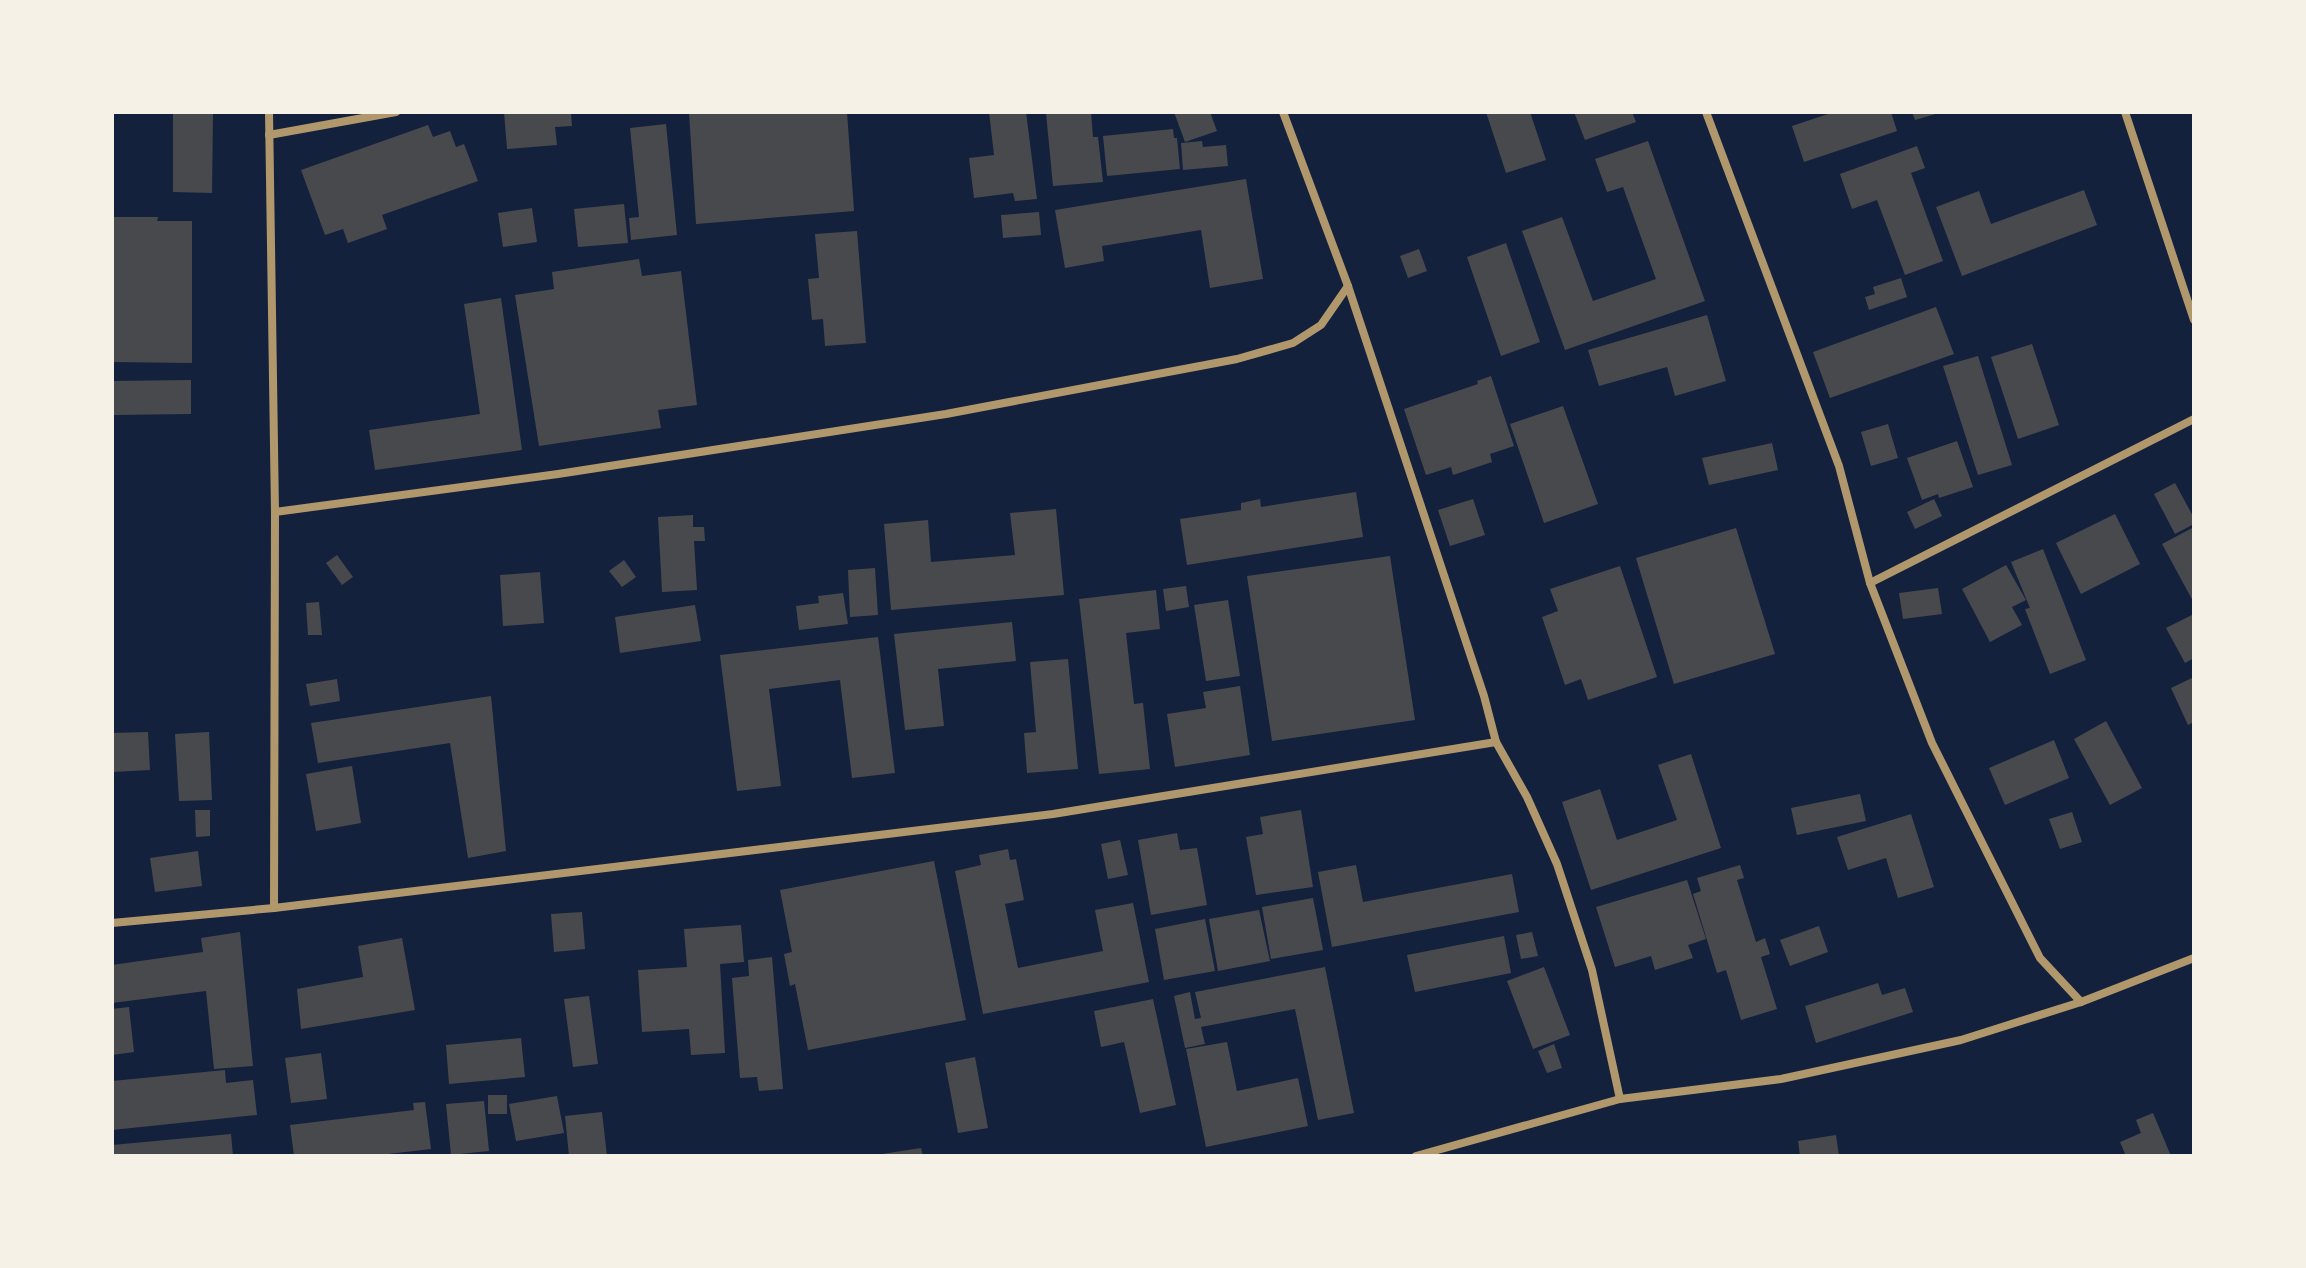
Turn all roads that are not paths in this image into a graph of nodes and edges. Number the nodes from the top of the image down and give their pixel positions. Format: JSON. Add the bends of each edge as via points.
{"nodes":[{"id":1,"x":269,"y":112,"type":"edge"},
{"id":2,"x":396,"y":112,"type":"edge"},
{"id":3,"x":1283,"y":112,"type":"edge"},
{"id":4,"x":1706,"y":112,"type":"edge"},
{"id":5,"x":2125,"y":112,"type":"edge"},
{"id":6,"x":269,"y":135,"type":"junction"},
{"id":7,"x":1348,"y":286,"type":"junction"},
{"id":8,"x":2194,"y":320,"type":"edge"},
{"id":9,"x":2194,"y":419,"type":"edge"},
{"id":10,"x":275,"y":512,"type":"junction"},
{"id":11,"x":1870,"y":583,"type":"junction"},
{"id":12,"x":1496,"y":742,"type":"junction"},
{"id":13,"x":274,"y":908,"type":"junction"},
{"id":14,"x":112,"y":923,"type":"edge"},
{"id":15,"x":2194,"y":958,"type":"edge"},
{"id":16,"x":2081,"y":1002,"type":"junction"},
{"id":17,"x":1620,"y":1099,"type":"junction"},
{"id":18,"x":1416,"y":1156,"type":"edge"}],
"edges":[{"from":1,"to":6,"type":"street"},
{"from":2,"to":6,"type":"street"},
{"from":3,"to":7,"type":"street"},
{"from":4,"to":11,"type":"street","via":[[1839,466]]},
{"from":5,"to":8,"type":"street"},
{"from":6,"to":10,"type":"street"},
{"from":7,"to":10,"type":"street","via":[[1321,325],[1293,343],[1237,359],[946,414]]},
{"from":7,"to":12,"type":"street"},
{"from":9,"to":11,"type":"street"},
{"from":10,"to":13,"type":"street"},
{"from":11,"to":16,"type":"street","via":[[1932,743],[1975,831],[2040,958]]},
{"from":12,"to":13,"type":"street","via":[[1053,814]]},
{"from":12,"to":17,"type":"street","via":[[1557,864],[1592,970]]},
{"from":13,"to":14,"type":"street"},
{"from":15,"to":16,"type":"street"},
{"from":16,"to":17,"type":"street","via":[[1961,1040],[1781,1079]]},
{"from":17,"to":18,"type":"street"}]}
